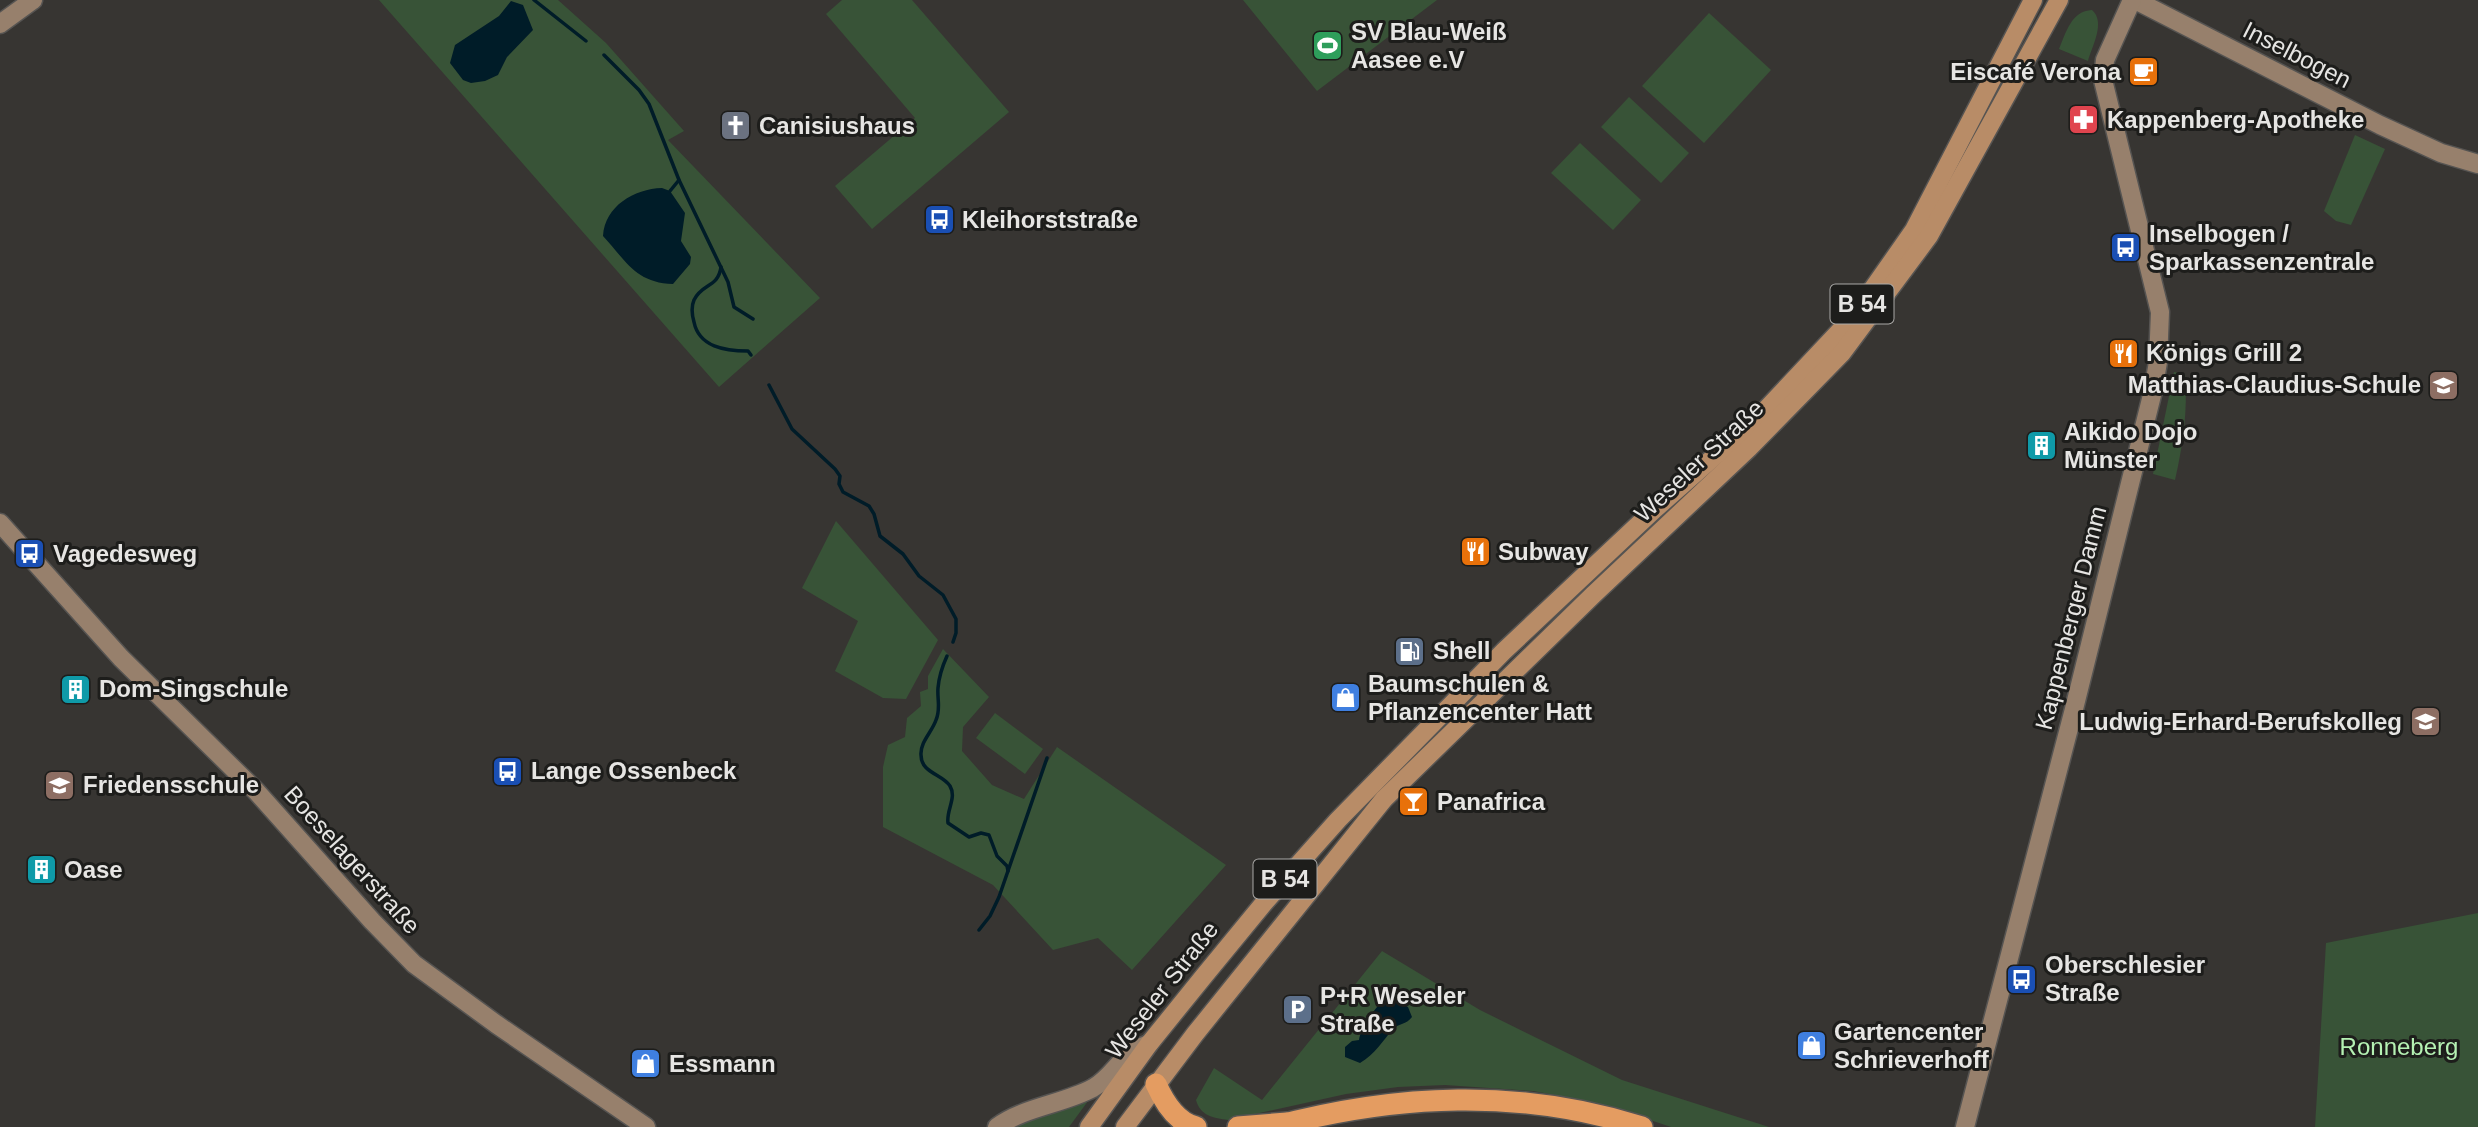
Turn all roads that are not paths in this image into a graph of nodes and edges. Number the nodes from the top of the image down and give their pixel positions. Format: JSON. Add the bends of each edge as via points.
{"nodes":[{"id":1,"x":33,"y":0,"type":"edge"},
{"id":2,"x":2033,"y":0,"type":"edge"},
{"id":3,"x":2059,"y":0,"type":"edge"},
{"id":4,"x":2134,"y":0,"type":"edge"},
{"id":5,"x":0,"y":24,"type":"edge"},
{"id":6,"x":2478,"y":164,"type":"edge"},
{"id":7,"x":0,"y":523,"type":"edge"},
{"id":8,"x":1278,"y":886,"type":"junction"},
{"id":9,"x":1301,"y":902,"type":"junction"},
{"id":10,"x":1149,"y":1044,"type":"junction"},
{"id":11,"x":1156,"y":1084,"type":"junction"},
{"id":12,"x":1281,"y":1125,"type":"edge"},
{"id":13,"x":646,"y":1127,"type":"edge"},
{"id":14,"x":997,"y":1127,"type":"edge"},
{"id":15,"x":1089,"y":1127,"type":"edge"},
{"id":16,"x":1125,"y":1127,"type":"edge"},
{"id":17,"x":1196,"y":1127,"type":"edge"},
{"id":18,"x":1238,"y":1127,"type":"edge"},
{"id":19,"x":1642,"y":1127,"type":"edge"},
{"id":20,"x":1965,"y":1127,"type":"edge"}],
"edges":[{"from":1,"to":5,"type":"main road"},
{"from":2,"to":8,"type":"main road","name":"Weseler Straße","number":"B 54","via":[[1914,230],[1853,317],[1758,418],[1504,651]]},
{"from":3,"to":9,"type":"main road","name":"Weseler Straße","number":"B 54","via":[[1929,236],[1842,354],[1384,799]]},
{"from":4,"to":6,"type":"main road","name":"Inselbogen","via":[[2400,134]]},
{"from":4,"to":20,"type":"main road","name":"Kappenberger Damm","via":[[2105,60],[2103,80],[2160,312],[2158,362]]},
{"from":7,"to":13,"type":"main road","name":"Boeselagerstraße","via":[[121,658],[256,790],[415,964]]},
{"from":8,"to":9,"type":"main road","number":"B 54"},
{"from":8,"to":10,"type":"main road","name":"Weseler Straße","number":"B 54"},
{"from":9,"to":11,"type":"main road","name":"Weseler Straße","number":"B 54"},
{"from":10,"to":14,"type":"main road","via":[[1130,1052],[1096,1086]]},
{"from":10,"to":15,"type":"main road","name":"Weseler Straße","number":"B 54"},
{"from":11,"to":16,"type":"main road","name":"Weseler Straße","number":"B 54"},
{"from":11,"to":17,"type":"highway","via":[[1175,1115]]},
{"from":12,"to":18,"type":"highway"},
{"from":12,"to":19,"type":"highway","via":[[1360,1107],[1468,1100],[1546,1104]]}]}
